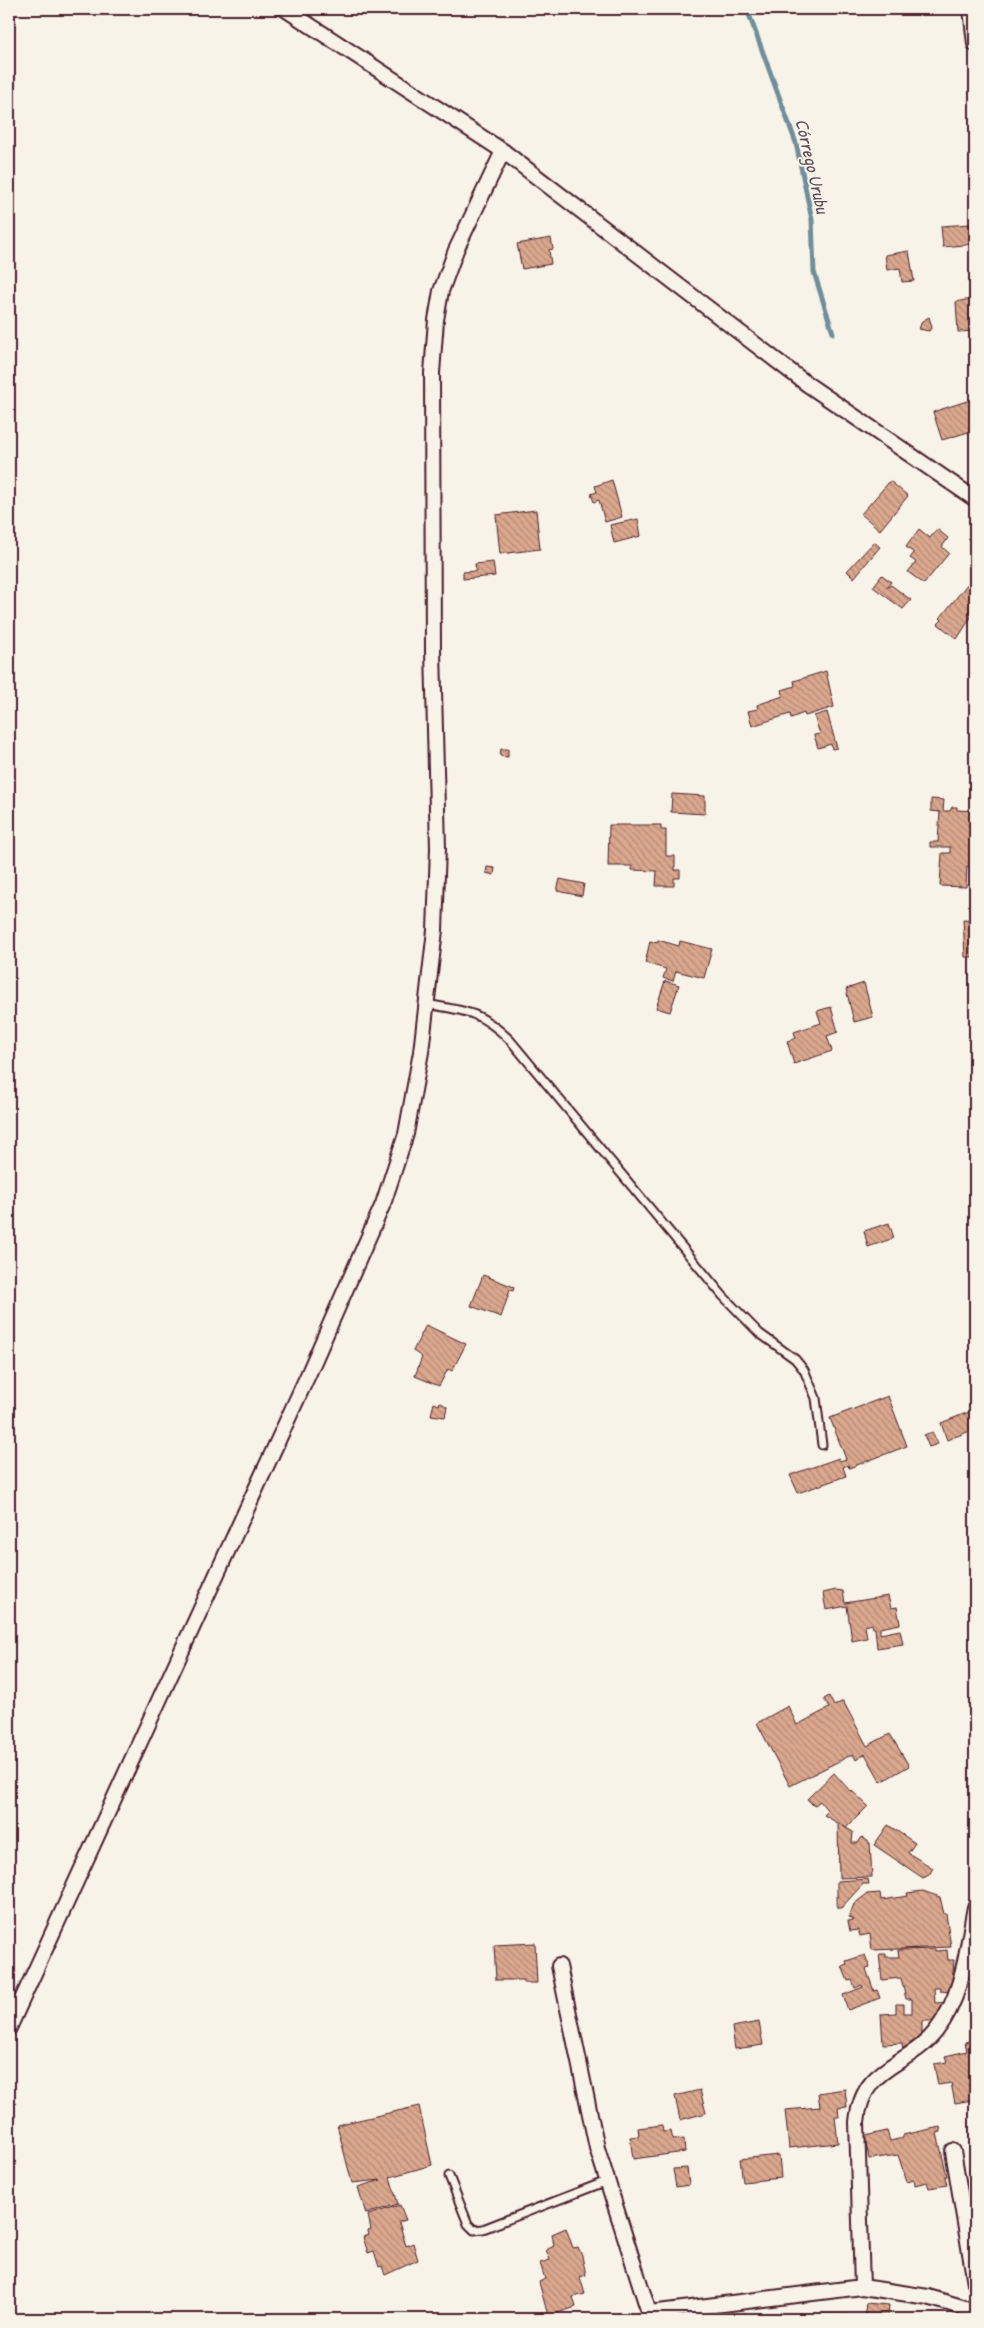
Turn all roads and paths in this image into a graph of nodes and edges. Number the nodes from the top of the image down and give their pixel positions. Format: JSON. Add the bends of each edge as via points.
{"nodes":[{"id":1,"x":285,"y":9,"type":"edge"},
{"id":2,"x":971,"y":9,"type":"edge"},
{"id":3,"x":975,"y":38,"type":"edge"},
{"id":4,"x":503,"y":151,"type":"junction"},
{"id":5,"x":975,"y":499,"type":"edge"},
{"id":6,"x":426,"y":1004,"type":"junction"},
{"id":7,"x":822,"y":1445,"type":"dead end"},
{"id":8,"x":975,"y":1907,"type":"edge"},
{"id":9,"x":559,"y":1966,"type":"dead end"},
{"id":10,"x":9,"y":2028,"type":"edge"},
{"id":11,"x":953,"y":2151,"type":"dead end"},
{"id":12,"x":449,"y":2176,"type":"dead end"},
{"id":13,"x":607,"y":2181,"type":"junction"},
{"id":14,"x":975,"y":2283,"type":"edge"},
{"id":15,"x":862,"y":2287,"type":"junction"},
{"id":16,"x":975,"y":2311,"type":"edge"},
{"id":17,"x":651,"y":2316,"type":"edge"}],
"edges":[{"from":1,"to":4,"type":"street"},
{"from":2,"to":3,"type":"street"},
{"from":4,"to":5,"type":"street","via":[[807,384]]},
{"from":4,"to":6,"type":"street","via":[[456,250],[441,291],[436,320],[432,373],[438,848],[436,930]]},
{"from":6,"to":7,"type":"lane","via":[[475,1013],[495,1025],[510,1040],[722,1296],[759,1333],[795,1358],[816,1398]]},
{"from":6,"to":10,"type":"street","via":[[406,1134],[383,1204]]},
{"from":8,"to":15,"type":"street","via":[[962,1974],[951,2005],[936,2030],[919,2047],[884,2071],[862,2093],[858,2104]]},
{"from":9,"to":13,"type":"street","via":[[585,2096]]},
{"from":11,"to":14,"type":"street"},
{"from":12,"to":13,"type":"lane","via":[[468,2224],[474,2230]]},
{"from":13,"to":17,"type":"street"},
{"from":15,"to":16,"type":"street","via":[[928,2297]]},
{"from":15,"to":17,"type":"street"}]}
